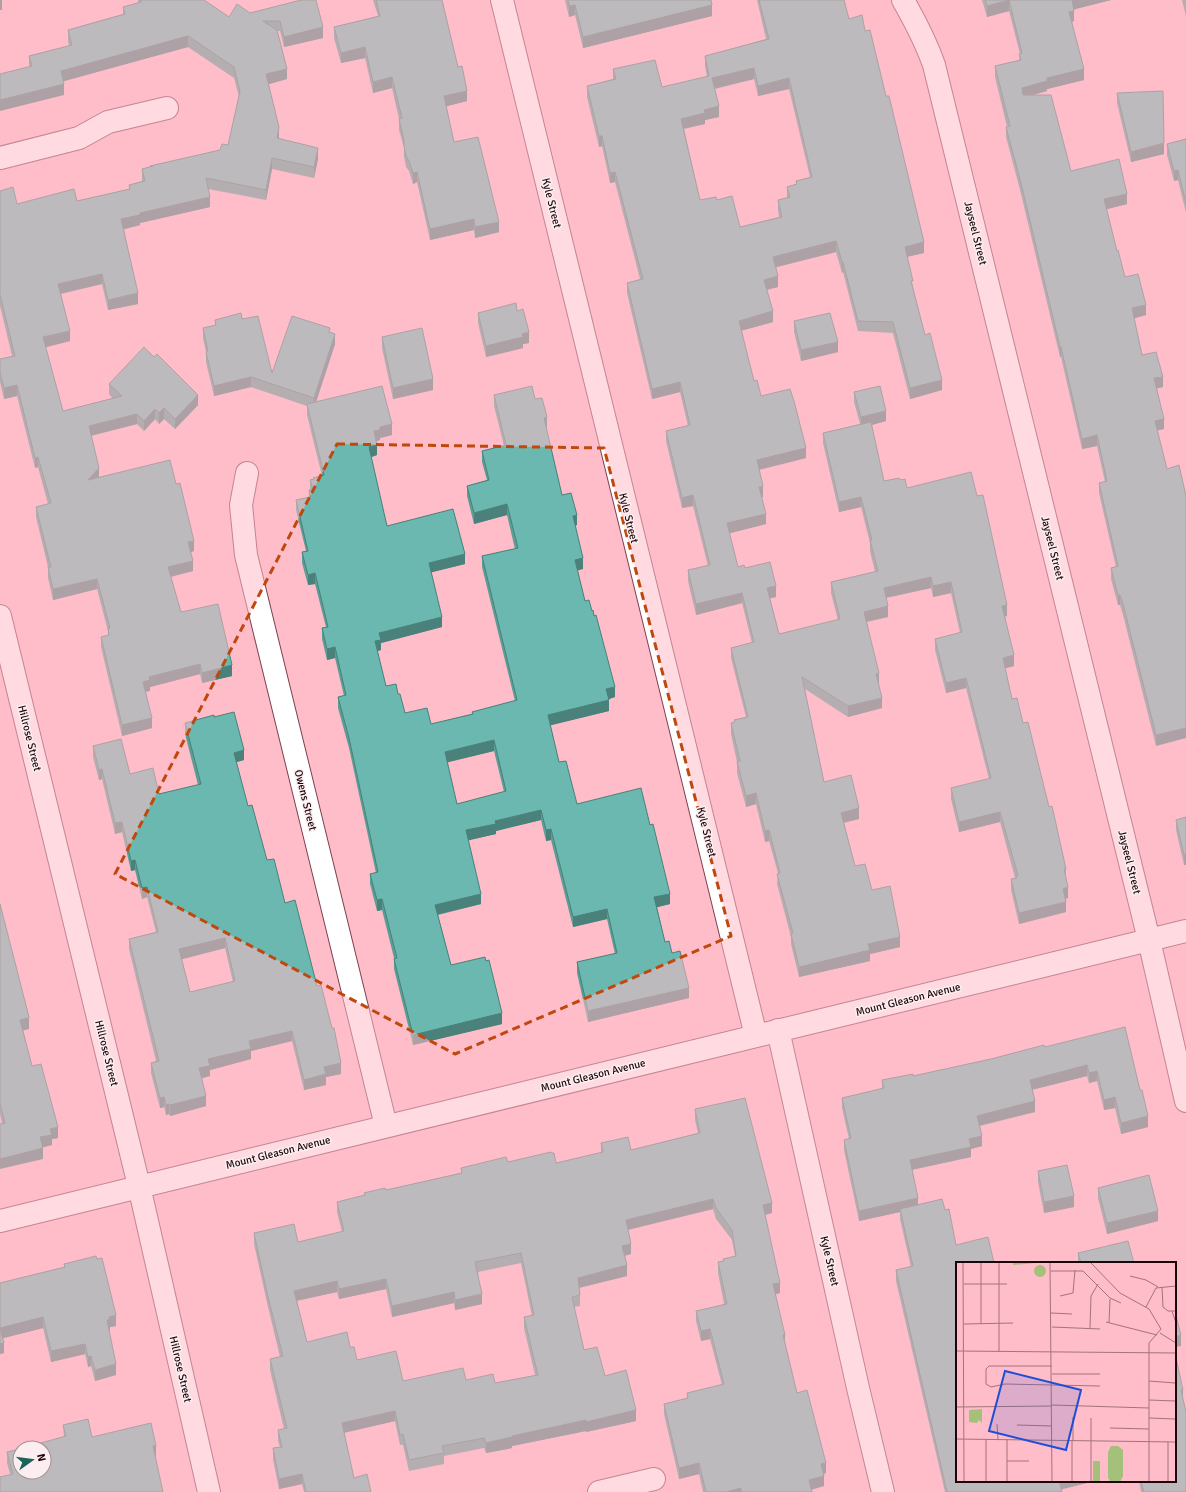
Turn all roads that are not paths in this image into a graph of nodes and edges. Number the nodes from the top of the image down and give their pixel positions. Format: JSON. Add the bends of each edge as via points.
{"nodes":[{"id":1,"x":502,"y":0,"type":"edge"},
{"id":2,"x":903,"y":0,"type":"edge"},
{"id":3,"x":167,"y":108,"type":"dead end"},
{"id":4,"x":0,"y":158,"type":"edge"},
{"id":5,"x":246,"y":473,"type":"dead end"},
{"id":6,"x":0,"y":616,"type":"edge"},
{"id":7,"x":1186,"y":931,"type":"edge"},
{"id":8,"x":1150,"y":940,"type":"junction"},
{"id":9,"x":778,"y":1030,"type":"junction"},
{"id":10,"x":756,"y":1036,"type":"junction"},
{"id":11,"x":1186,"y":1101,"type":"edge"},
{"id":12,"x":386,"y":1126,"type":"junction"},
{"id":13,"x":139,"y":1186,"type":"junction"},
{"id":14,"x":0,"y":1221,"type":"edge"},
{"id":15,"x":654,"y":1479,"type":"dead end"},
{"id":16,"x":209,"y":1492,"type":"edge"},
{"id":17,"x":599,"y":1492,"type":"edge"},
{"id":18,"x":883,"y":1492,"type":"edge"}],
"edges":[{"from":1,"to":10,"type":"street","name":"Kyle Street"},
{"from":2,"to":8,"type":"street","name":"Jayseel Street","via":[[920,30],[934,65]]},
{"from":3,"to":4,"type":"street","via":[[108,122],[79,138]]},
{"from":5,"to":12,"type":"street","name":"Owens Street","via":[[241,505],[246,554]]},
{"from":6,"to":13,"type":"street","name":"Hillrose Street"},
{"from":7,"to":8,"type":"street","name":"Mount Gleason Avenue"},
{"from":8,"to":9,"type":"street","name":"Mount Gleason Avenue"},
{"from":8,"to":11,"type":"street","name":"Jayseel Street"},
{"from":9,"to":10,"type":"street","name":"Mount Gleason Avenue"},
{"from":9,"to":18,"type":"street","name":"Kyle Street"},
{"from":10,"to":12,"type":"street","name":"Mount Gleason Avenue"},
{"from":12,"to":13,"type":"street","name":"Mount Gleason Avenue"},
{"from":13,"to":14,"type":"street","name":"Mount Gleason Avenue"},
{"from":13,"to":16,"type":"street","name":"Hillrose Street"},
{"from":15,"to":17,"type":"street"}]}
